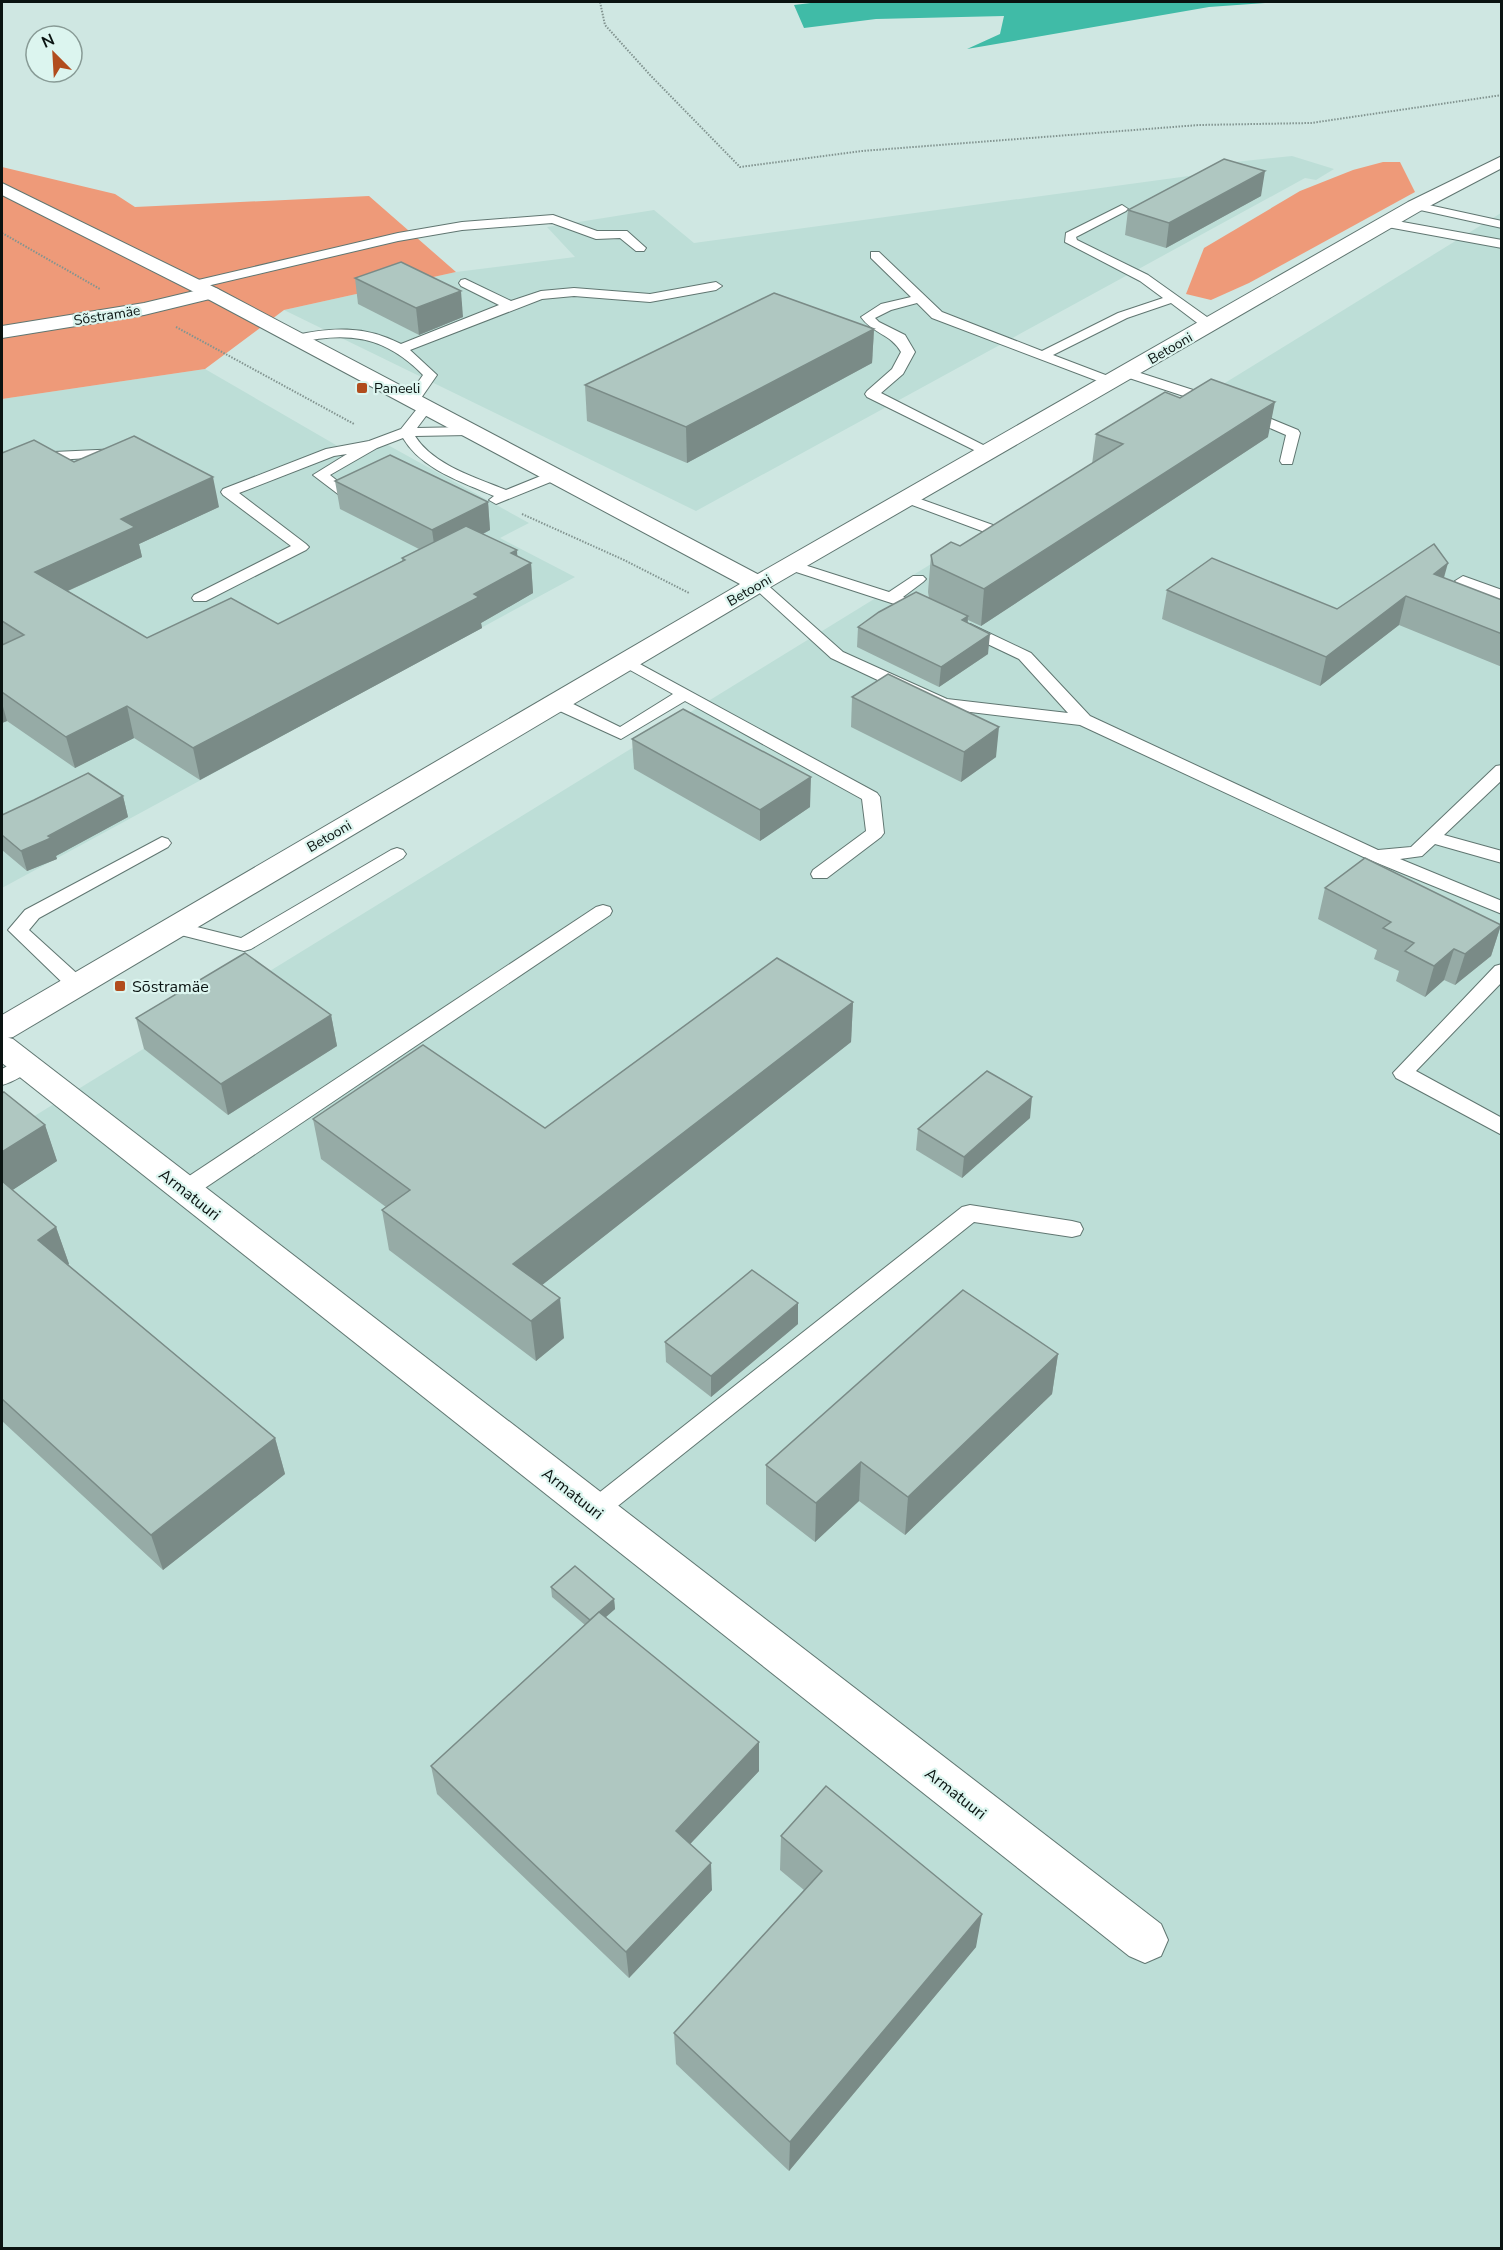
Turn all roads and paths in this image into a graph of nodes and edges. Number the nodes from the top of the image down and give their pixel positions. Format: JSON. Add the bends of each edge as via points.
{"nodes":[{"id":1,"x":600,"y":2,"type":"edge"},
{"id":2,"x":1502,"y":95,"type":"edge"},
{"id":3,"x":1502,"y":161,"type":"edge"},
{"id":4,"x":2,"y":188,"type":"edge"},
{"id":5,"x":1415,"y":206,"type":"junction"},
{"id":6,"x":1122,"y":209,"type":"dead end"},
{"id":7,"x":1386,"y":223,"type":"junction"},
{"id":8,"x":1502,"y":225,"type":"edge"},
{"id":9,"x":1502,"y":244,"type":"edge"},
{"id":10,"x":640,"y":248,"type":"dead end"},
{"id":11,"x":875,"y":255,"type":"dead end"},
{"id":12,"x":465,"y":283,"type":"dead end"},
{"id":13,"x":716,"y":286,"type":"dead end"},
{"id":14,"x":202,"y":289,"type":"junction"},
{"id":15,"x":920,"y":298,"type":"junction"},
{"id":16,"x":1173,"y":299,"type":"junction"},
{"id":17,"x":510,"y":305,"type":"junction"},
{"id":18,"x":1209,"y":325,"type":"junction"},
{"id":19,"x":2,"y":332,"type":"edge"},
{"id":20,"x":296,"y":339,"type":"junction"},
{"id":21,"x":403,"y":348,"type":"junction"},
{"id":22,"x":1042,"y":356,"type":"junction"},
{"id":23,"x":1120,"y":378,"type":"junction"},
{"id":24,"x":418,"y":404,"type":"junction"},
{"id":25,"x":468,"y":431,"type":"junction"},
{"id":26,"x":406,"y":432,"type":"junction"},
{"id":27,"x":372,"y":445,"type":"junction"},
{"id":28,"x":988,"y":453,"type":"junction"},
{"id":29,"x":129,"y":454,"type":"edge"},
{"id":30,"x":1287,"y":461,"type":"dead end"},
{"id":31,"x":2,"y":472,"type":"edge"},
{"id":32,"x":554,"y":476,"type":"junction"},
{"id":33,"x":343,"y":491,"type":"edge"},
{"id":34,"x":507,"y":496,"type":"junction"},
{"id":35,"x":909,"y":499,"type":"junction"},
{"id":36,"x":478,"y":508,"type":"edge"},
{"id":37,"x":1032,"y":521,"type":"edge"},
{"id":38,"x":792,"y":566,"type":"junction"},
{"id":39,"x":918,"y":579,"type":"dead end"},
{"id":40,"x":1463,"y":581,"type":"dead end"},
{"id":41,"x":758,"y":584,"type":"junction"},
{"id":42,"x":1502,"y":596,"type":"edge"},
{"id":43,"x":893,"y":597,"type":"junction"},
{"id":44,"x":200,"y":598,"type":"dead end"},
{"id":45,"x":627,"y":662,"type":"junction"},
{"id":46,"x":686,"y":694,"type":"junction"},
{"id":47,"x":557,"y":703,"type":"junction"},
{"id":48,"x":1084,"y":720,"type":"junction"},
{"id":49,"x":1502,"y":770,"type":"edge"},
{"id":50,"x":1431,"y":837,"type":"junction"},
{"id":51,"x":162,"y":843,"type":"dead end"},
{"id":52,"x":397,"y":854,"type":"dead end"},
{"id":53,"x":1376,"y":856,"type":"junction"},
{"id":54,"x":1502,"y":857,"type":"edge"},
{"id":55,"x":820,"y":873,"type":"dead end"},
{"id":56,"x":1502,"y":908,"type":"edge"},
{"id":57,"x":603,"y":911,"type":"dead end"},
{"id":58,"x":173,"y":927,"type":"junction"},
{"id":59,"x":1502,"y":969,"type":"edge"},
{"id":60,"x":76,"y":984,"type":"junction"},
{"id":61,"x":2,"y":1029,"type":"edge"},
{"id":62,"x":9,"y":1063,"type":"edge"},
{"id":63,"x":1502,"y":1128,"type":"edge"},
{"id":64,"x":185,"y":1190,"type":"junction"},
{"id":65,"x":1072,"y":1228,"type":"dead end"},
{"id":66,"x":595,"y":1510,"type":"junction"},
{"id":67,"x":1145,"y":1940,"type":"dead end"}],
"edges":[{"from":1,"to":2,"type":"path","via":[[605,25],[740,167],[862,151],[1198,125],[1311,123]]},
{"from":3,"to":5,"type":"street","name":"Betooni"},
{"from":4,"to":14,"type":"street"},
{"from":5,"to":7,"type":"street","name":"Betooni"},
{"from":5,"to":8,"type":"lane"},
{"from":6,"to":16,"type":"lane","via":[[1070,236],[1071,242],[1144,278]]},
{"from":7,"to":9,"type":"lane"},
{"from":7,"to":18,"type":"street","name":"Betooni"},
{"from":10,"to":14,"type":"lane","via":[[623,234],[597,235],[553,219],[462,226],[398,237]]},
{"from":11,"to":15,"type":"lane"},
{"from":12,"to":17,"type":"lane"},
{"from":13,"to":17,"type":"lane","via":[[650,298],[574,292],[541,295]]},
{"from":14,"to":19,"type":"street","name":"Sõstramäe","via":[[144,309]]},
{"from":14,"to":20,"type":"street"},
{"from":15,"to":22,"type":"lane","via":[[937,315]]},
{"from":15,"to":28,"type":"lane","via":[[886,307],[867,317],[900,338],[908,352],[898,371],[872,394]]},
{"from":16,"to":18,"type":"lane"},
{"from":16,"to":22,"type":"lane","via":[[1117,316]]},
{"from":17,"to":21,"type":"lane"},
{"from":18,"to":23,"type":"street","name":"Betooni"},
{"from":20,"to":21,"type":"lane","via":[[342,331]]},
{"from":20,"to":24,"type":"street"},
{"from":21,"to":24,"type":"lane","via":[[430,375]]},
{"from":22,"to":23,"type":"lane"},
{"from":23,"to":28,"type":"street","name":"Betooni"},
{"from":23,"to":30,"type":"lane","via":[[1231,407],[1293,433]]},
{"from":24,"to":25,"type":"street"},
{"from":24,"to":26,"type":"lane"},
{"from":25,"to":26,"type":"lane"},
{"from":25,"to":32,"type":"street"},
{"from":26,"to":27,"type":"lane"},
{"from":26,"to":34,"type":"lane","via":[[410,443],[429,457]]},
{"from":27,"to":33,"type":"lane","via":[[320,476]]},
{"from":27,"to":44,"type":"lane","via":[[331,452],[223,489],[301,547]]},
{"from":28,"to":35,"type":"street","name":"Betooni"},
{"from":29,"to":31,"type":"lane","via":[[54,456]]},
{"from":32,"to":34,"type":"lane"},
{"from":32,"to":41,"type":"street"},
{"from":34,"to":36,"type":"lane"},
{"from":35,"to":37,"type":"lane","via":[[1003,534]]},
{"from":35,"to":38,"type":"street","name":"Betooni"},
{"from":38,"to":41,"type":"street","name":"Betooni"},
{"from":38,"to":43,"type":"lane"},
{"from":39,"to":43,"type":"lane"},
{"from":40,"to":42,"type":"lane"},
{"from":41,"to":45,"type":"street","name":"Betooni"},
{"from":41,"to":48,"type":"lane","via":[[837,655],[943,704]]},
{"from":43,"to":48,"type":"lane","via":[[1025,656]]},
{"from":45,"to":46,"type":"lane"},
{"from":45,"to":47,"type":"street","name":"Betooni"},
{"from":46,"to":47,"type":"lane","via":[[621,734]]},
{"from":46,"to":55,"type":"lane","via":[[871,797],[874,832]]},
{"from":47,"to":58,"type":"street","name":"Betooni"},
{"from":48,"to":53,"type":"lane"},
{"from":49,"to":50,"type":"lane"},
{"from":50,"to":53,"type":"lane","via":[[1416,852]]},
{"from":50,"to":54,"type":"lane"},
{"from":51,"to":60,"type":"lane","via":[[32,914],[18,930]]},
{"from":52,"to":58,"type":"lane","via":[[244,945]]},
{"from":53,"to":56,"type":"lane"},
{"from":57,"to":64,"type":"lane"},
{"from":58,"to":60,"type":"street","name":"Betooni"},
{"from":59,"to":63,"type":"lane","via":[[1403,1072]]},
{"from":60,"to":61,"type":"street","name":"Betooni"},
{"from":62,"to":64,"type":"street","name":"Armatuuri"},
{"from":64,"to":66,"type":"street","name":"Armatuuri"},
{"from":65,"to":66,"type":"lane","via":[[970,1213]]},
{"from":66,"to":67,"type":"street","name":"Armatuuri"}]}
